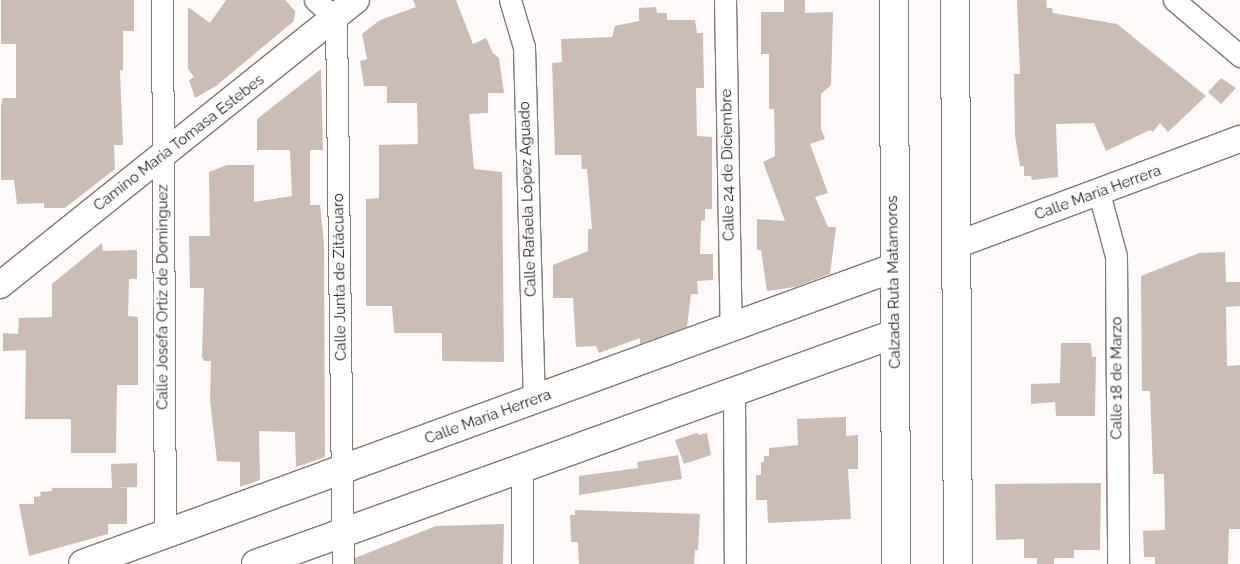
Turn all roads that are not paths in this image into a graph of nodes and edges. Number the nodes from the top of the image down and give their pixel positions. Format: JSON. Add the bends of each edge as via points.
{"nodes":[{"id":1,"x":162,"y":0,"type":"edge"},
{"id":2,"x":315,"y":0,"type":"edge"},
{"id":3,"x":356,"y":0,"type":"edge"},
{"id":4,"x":510,"y":0,"type":"edge"},
{"id":5,"x":725,"y":0,"type":"edge"},
{"id":6,"x":894,"y":0,"type":"edge"},
{"id":7,"x":954,"y":0,"type":"edge"},
{"id":8,"x":1174,"y":0,"type":"edge"},
{"id":9,"x":336,"y":18,"type":"junction"},
{"id":10,"x":1240,"y":56,"type":"edge"},
{"id":11,"x":1240,"y":139,"type":"edge"},
{"id":12,"x":163,"y":156,"type":"junction"},
{"id":13,"x":1099,"y":193,"type":"junction"},
{"id":14,"x":956,"y":245,"type":"junction"},
{"id":15,"x":892,"y":268,"type":"junction"},
{"id":16,"x":0,"y":285,"type":"edge"},
{"id":17,"x":731,"y":329,"type":"junction"},
{"id":18,"x":894,"y":334,"type":"junction"},
{"id":19,"x":734,"y":394,"type":"junction"},
{"id":20,"x":534,"y":400,"type":"junction"},
{"id":21,"x":342,"y":470,"type":"junction"},
{"id":22,"x":522,"y":470,"type":"junction"},
{"id":23,"x":343,"y":533,"type":"junction"},
{"id":24,"x":165,"y":535,"type":"junction"},
{"id":25,"x":83,"y":564,"type":"edge"},
{"id":26,"x":256,"y":564,"type":"edge"},
{"id":27,"x":343,"y":564,"type":"edge"},
{"id":28,"x":522,"y":564,"type":"edge"},
{"id":29,"x":735,"y":564,"type":"edge"},
{"id":30,"x":896,"y":564,"type":"edge"},
{"id":31,"x":958,"y":564,"type":"edge"},
{"id":32,"x":1118,"y":564,"type":"edge"}],
"edges":[{"from":1,"to":12,"type":"street","name":"Calle Josefa Ortíz de Dominguez"},
{"from":2,"to":9,"type":"street"},
{"from":3,"to":9,"type":"street","name":"Camino Maria Tomasa Estebes"},
{"from":4,"to":20,"type":"street","name":"Calle Rafaela López Aguado","via":[[524,47]]},
{"from":5,"to":17,"type":"street","name":"Calle 24 de Diciembre"},
{"from":6,"to":15,"type":"main road","name":"Calzada Ruta Matamoros"},
{"from":7,"to":14,"type":"main road"},
{"from":8,"to":10,"type":"street"},
{"from":9,"to":12,"type":"street","name":"Camino Maria Tomasa Estebes"},
{"from":9,"to":21,"type":"street","name":"Calle Junta de Zitácuaro"},
{"from":11,"to":13,"type":"street","name":"Calle María Herrera"},
{"from":12,"to":16,"type":"street","name":"Camino Maria Tomasa Estebes"},
{"from":12,"to":24,"type":"street","name":"Calle Josefa Ortíz de Dominguez"},
{"from":13,"to":14,"type":"street","name":"Calle María Herrera"},
{"from":13,"to":32,"type":"street","name":"Calle 18 de Marzo","via":[[1116,256]]},
{"from":14,"to":31,"type":"main road"},
{"from":15,"to":17,"type":"main road","name":"Calle María Herrera"},
{"from":15,"to":18,"type":"main road","name":"Calzada Ruta Matamoros"},
{"from":17,"to":20,"type":"main road","name":"Calle María Herrera"},
{"from":18,"to":19,"type":"main road"},
{"from":18,"to":30,"type":"main road","name":"Calzada Ruta Matamoros"},
{"from":19,"to":22,"type":"main road"},
{"from":19,"to":29,"type":"street"},
{"from":20,"to":21,"type":"main road","name":"Calle María Herrera"},
{"from":21,"to":23,"type":"street","name":"Calle Junta de Zitácuaro"},
{"from":21,"to":24,"type":"main road","name":"Calle María Herrera"},
{"from":22,"to":23,"type":"main road"},
{"from":22,"to":28,"type":"street"},
{"from":23,"to":26,"type":"main road"},
{"from":23,"to":27,"type":"street","name":"Calle Junta de Zitácuaro"},
{"from":24,"to":25,"type":"main road","name":"Calle María Herrera"}]}
